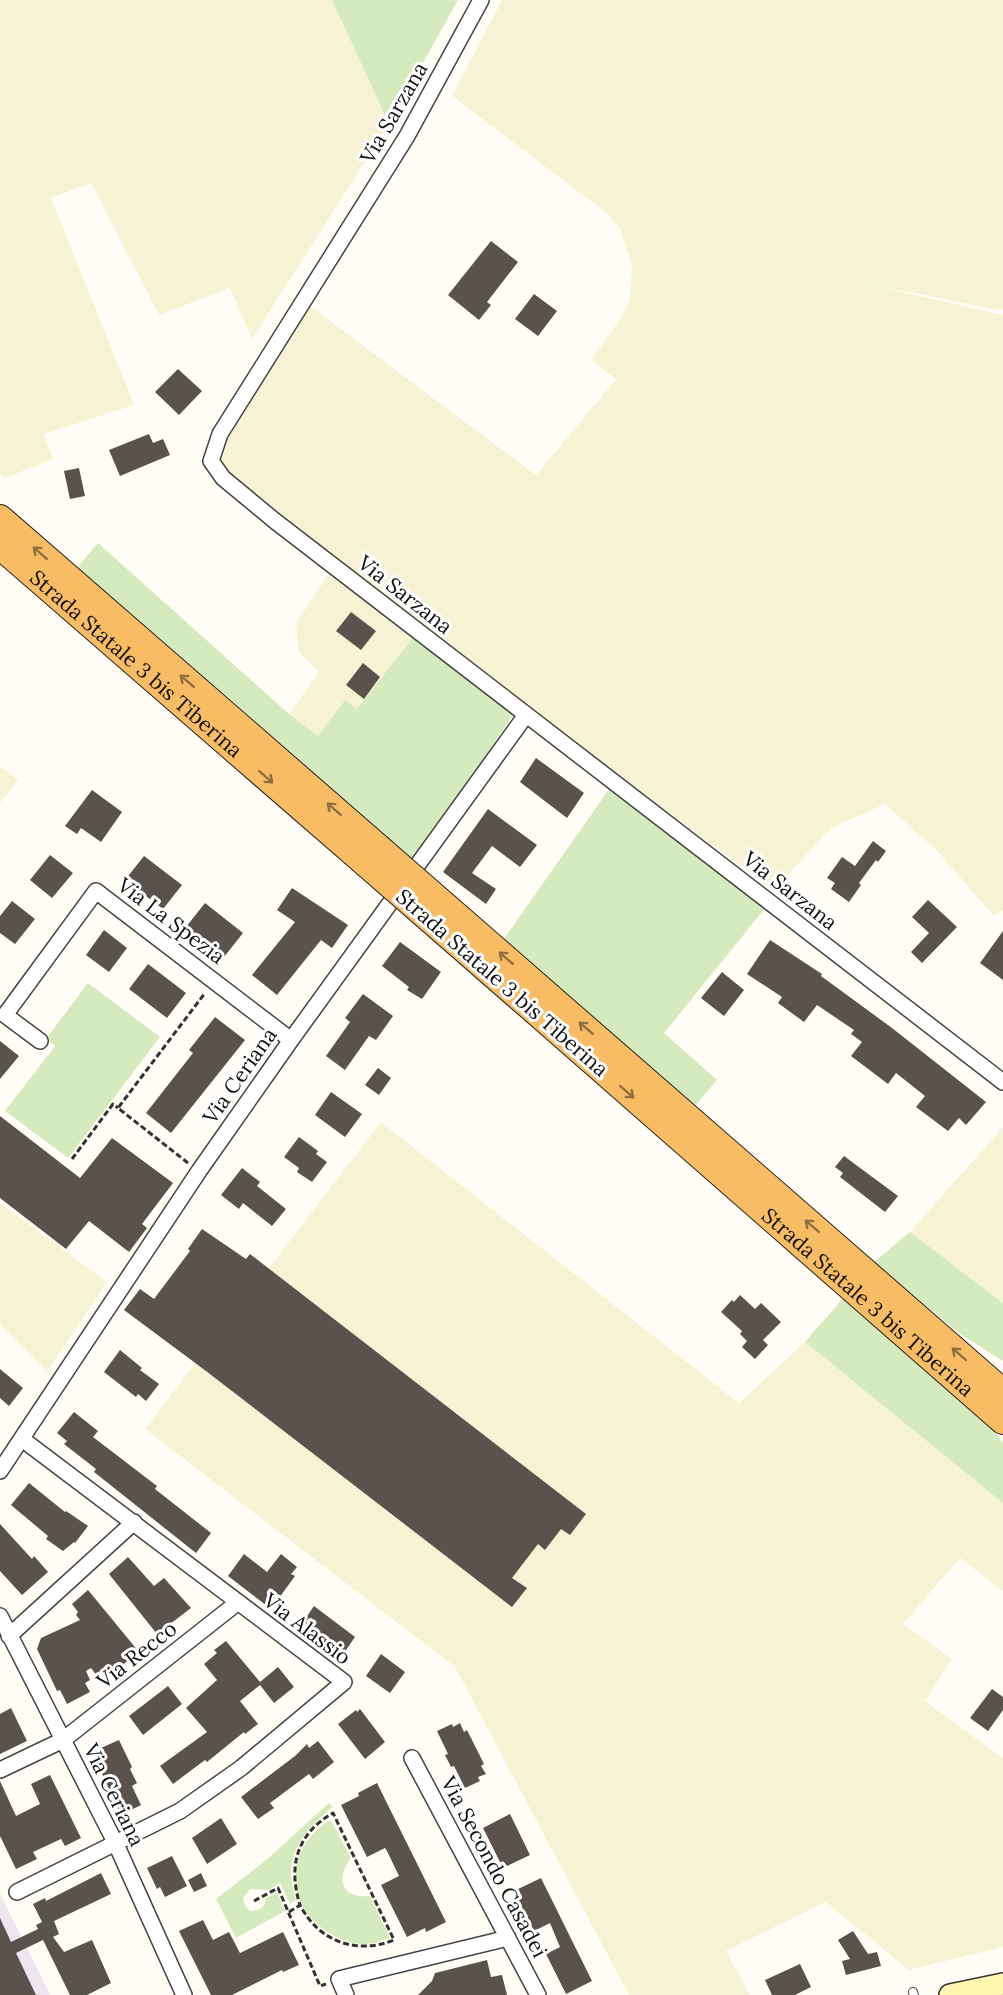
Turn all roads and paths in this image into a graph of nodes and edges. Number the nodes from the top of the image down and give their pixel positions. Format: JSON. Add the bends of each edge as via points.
{"nodes":[{"id":1,"x":481,"y":0,"type":"edge"},
{"id":2,"x":0,"y":518,"type":"edge"},
{"id":3,"x":0,"y":546,"type":"edge"},
{"id":4,"x":526,"y":715,"type":"junction"},
{"id":5,"x":372,"y":855,"type":"junction"},
{"id":6,"x":214,"y":981,"type":"junction"},
{"id":7,"x":543,"y":1004,"type":"junction"},
{"id":8,"x":291,"y":1040,"type":"junction"},
{"id":9,"x":40,"y":1041,"type":"dead end"},
{"id":10,"x":1003,"y":1082,"type":"edge"},
{"id":11,"x":118,"y":1108,"type":"junction"},
{"id":12,"x":72,"y":1159,"type":"dead end"},
{"id":13,"x":199,"y":1171,"type":"junction"},
{"id":14,"x":1003,"y":1392,"type":"edge"},
{"id":15,"x":1003,"y":1421,"type":"edge"},
{"id":16,"x":22,"y":1439,"type":"junction"},
{"id":17,"x":0,"y":1471,"type":"edge"},
{"id":18,"x":134,"y":1522,"type":"junction"},
{"id":19,"x":237,"y":1603,"type":"junction"},
{"id":20,"x":0,"y":1616,"type":"edge"},
{"id":21,"x":9,"y":1636,"type":"junction"},
{"id":22,"x":63,"y":1740,"type":"junction"},
{"id":23,"x":412,"y":1758,"type":"dead end"},
{"id":24,"x":0,"y":1770,"type":"edge"},
{"id":25,"x":116,"y":1844,"type":"junction"},
{"id":26,"x":17,"y":1892,"type":"dead end"},
{"id":27,"x":255,"y":1901,"type":"dead end"},
{"id":28,"x":300,"y":1905,"type":"junction"},
{"id":29,"x":289,"y":1912,"type":"junction"},
{"id":30,"x":508,"y":1938,"type":"junction"},
{"id":31,"x":339,"y":1979,"type":"junction"},
{"id":32,"x":1002,"y":1985,"type":"edge"},
{"id":33,"x":184,"y":1995,"type":"edge"},
{"id":34,"x":346,"y":1995,"type":"edge"},
{"id":35,"x":538,"y":1995,"type":"edge"},
{"id":36,"x":950,"y":1995,"type":"edge"}],
"edges":[{"from":1,"to":4,"type":"street","name":"Via Sarzana","via":[[407,136],[220,434],[211,460],[223,478],[266,514]]},
{"from":5,"to":2,"type":"highway","name":"Strada Statale 3 bis Tiberina","one_way":true},
{"from":3,"to":5,"type":"highway","name":"Strada Statale 3 bis Tiberina","one_way":true},
{"from":4,"to":8,"type":"street","name":"Via Ceriana"},
{"from":4,"to":10,"type":"street","name":"Via Sarzana"},
{"from":5,"to":7,"type":"highway","name":"Strada Statale 3 bis Tiberina","bridge":true},
{"from":6,"to":8,"type":"street","name":"Via La Spezia"},
{"from":6,"to":9,"type":"street","name":"Via La Spezia","via":[[96,891],[5,1015]]},
{"from":6,"to":11,"type":"path"},
{"from":14,"to":7,"type":"highway","name":"Strada Statale 3 bis Tiberina","one_way":true},
{"from":7,"to":15,"type":"highway","name":"Strada Statale 3 bis Tiberina","one_way":true},
{"from":8,"to":13,"type":"street","name":"Via Ceriana"},
{"from":11,"to":12,"type":"path","via":[[113,1104]]},
{"from":11,"to":13,"type":"path"},
{"from":13,"to":16,"type":"street","name":"Via Ceriana"},
{"from":16,"to":17,"type":"street","name":"Via Ceriana"},
{"from":16,"to":18,"type":"street","name":"Via Alassio"},
{"from":18,"to":19,"type":"street","name":"Via Alassio"},
{"from":18,"to":21,"type":"street"},
{"from":19,"to":22,"type":"street","name":"Via Recco"},
{"from":19,"to":25,"type":"street","name":"Via Alassio","via":[[344,1682],[198,1799]]},
{"from":20,"to":21,"type":"street","name":"Via Ceriana"},
{"from":21,"to":22,"type":"street","name":"Via Ceriana"},
{"from":22,"to":24,"type":"street","name":"Via Recco"},
{"from":22,"to":25,"type":"street","name":"Via Ceriana"},
{"from":23,"to":30,"type":"street","name":"Via Secondo Casadei"},
{"from":25,"to":26,"type":"street"},
{"from":25,"to":33,"type":"street","name":"Via Ceriana"},
{"from":27,"to":29,"type":"path","via":[[278,1888]]},
{"from":28,"to":28,"type":"path","via":[[310,1921],[338,1941],[370,1947],[394,1940],[333,1813],[318,1823],[297,1851],[294,1887]]},
{"from":28,"to":29,"type":"path"},
{"from":29,"to":31,"type":"path","via":[[320,1986]]},
{"from":30,"to":31,"type":"street"},
{"from":30,"to":35,"type":"street","name":"Via Secondo Casadei"},
{"from":31,"to":34,"type":"street"},
{"from":32,"to":36,"type":"main road"}]}
